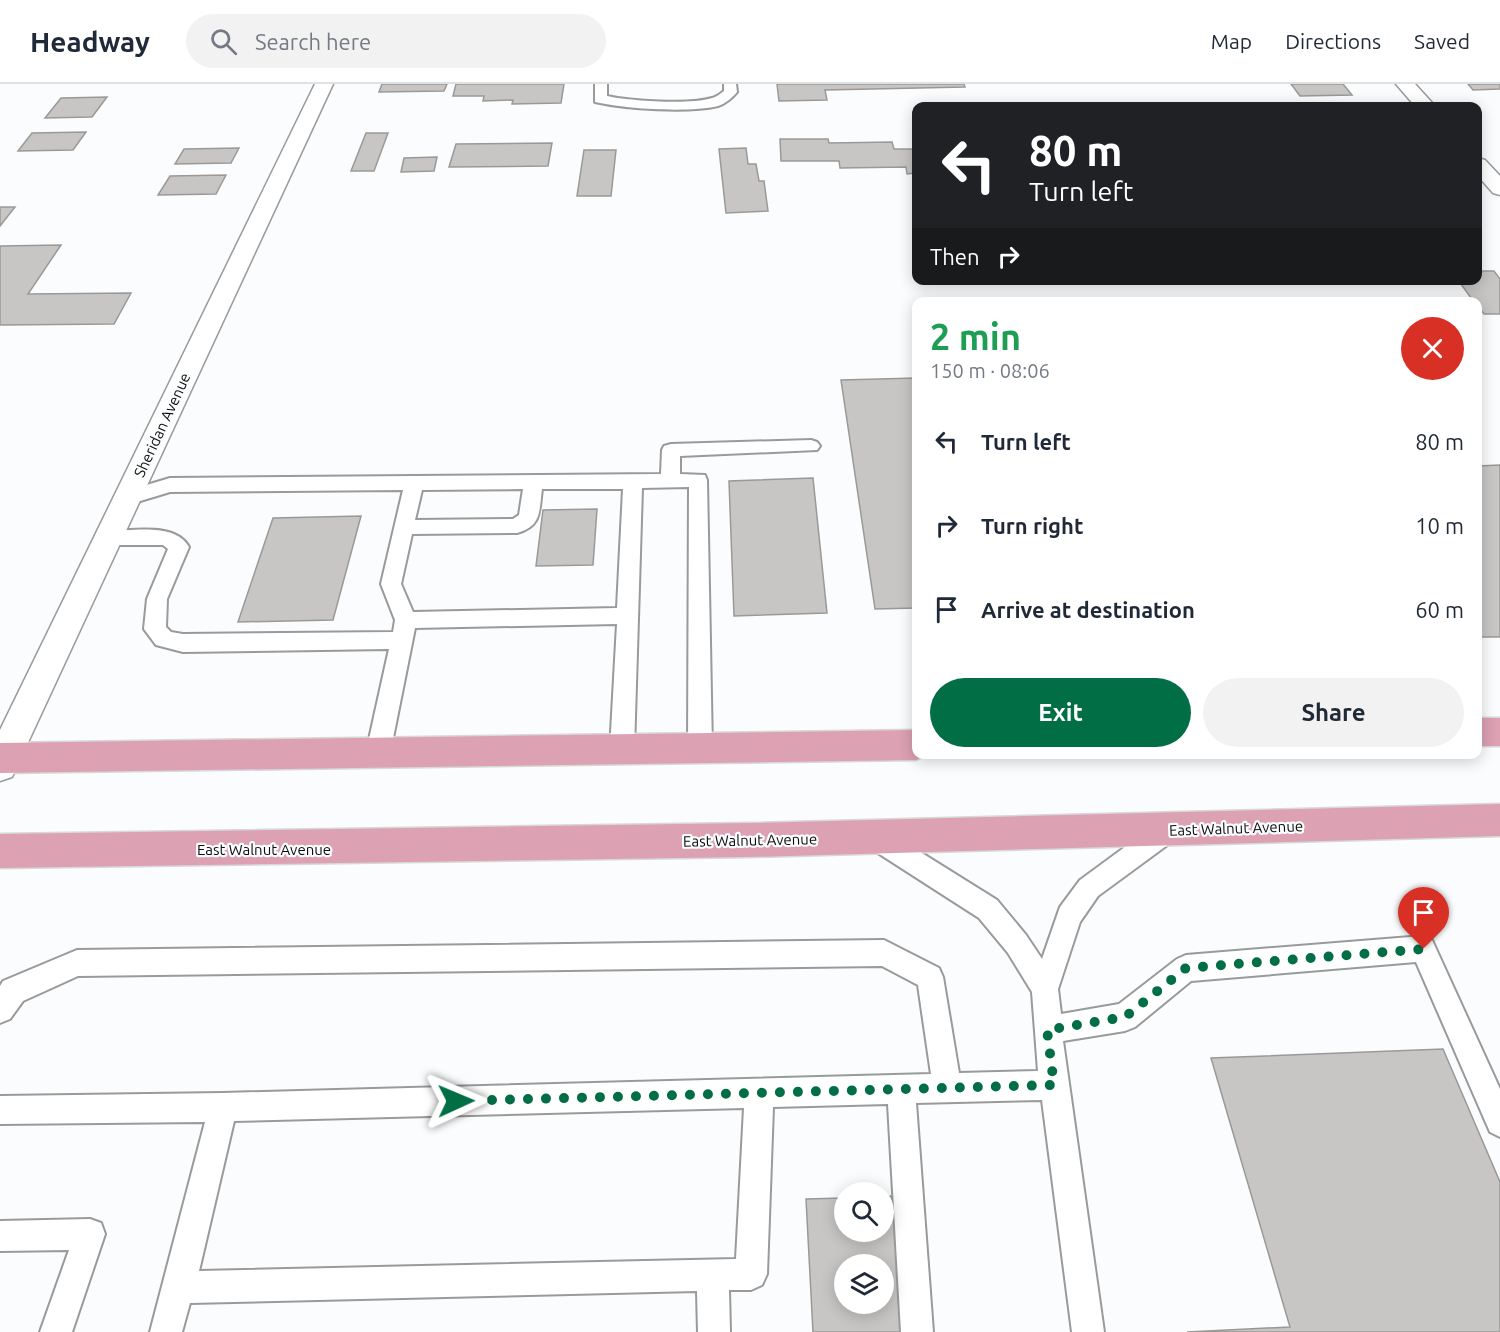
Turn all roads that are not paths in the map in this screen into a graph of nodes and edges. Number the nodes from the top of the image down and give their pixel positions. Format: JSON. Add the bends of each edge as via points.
{"nodes":[{"id":1,"x":324,"y":84,"type":"edge"},
{"id":2,"x":601,"y":84,"type":"edge"},
{"id":3,"x":730,"y":84,"type":"edge"},
{"id":4,"x":1405,"y":84,"type":"edge"},
{"id":5,"x":1421,"y":102,"type":"edge"},
{"id":6,"x":1482,"y":169,"type":"edge"},
{"id":7,"x":1500,"y":189,"type":"edge"},
{"id":8,"x":811,"y":446,"type":"dead end"},
{"id":9,"x":670,"y":481,"type":"junction"},
{"id":10,"x":633,"y":482,"type":"junction"},
{"id":11,"x":414,"y":483,"type":"junction"},
{"id":12,"x":534,"y":483,"type":"junction"},
{"id":13,"x":127,"y":498,"type":"junction"},
{"id":14,"x":404,"y":527,"type":"junction"},
{"id":15,"x":108,"y":538,"type":"junction"},
{"id":16,"x":628,"y":616,"type":"junction"},
{"id":17,"x":404,"y":630,"type":"junction"},
{"id":18,"x":1482,"y":732,"type":"edge"},
{"id":19,"x":1500,"y":732,"type":"edge"},
{"id":20,"x":912,"y":745,"type":"edge"},
{"id":21,"x":700,"y":749,"type":"junction"},
{"id":22,"x":622,"y":750,"type":"junction"},
{"id":23,"x":378,"y":753,"type":"junction"},
{"id":24,"x":1,"y":761,"type":"edge"},
{"id":25,"x":1500,"y":820,"type":"edge"},
{"id":26,"x":1168,"y":830,"type":"junction"},
{"id":27,"x":874,"y":837,"type":"junction"},
{"id":28,"x":0,"y":851,"type":"edge"},
{"id":29,"x":1045,"y":989,"type":"junction"},
{"id":30,"x":0,"y":1009,"type":"edge"},
{"id":31,"x":1047,"y":1030,"type":"junction"},
{"id":32,"x":1054,"y":1085,"type":"junction"},
{"id":33,"x":947,"y":1086,"type":"junction"},
{"id":34,"x":901,"y":1088,"type":"junction"},
{"id":35,"x":759,"y":1093,"type":"junction"},
{"id":36,"x":223,"y":1107,"type":"junction"},
{"id":37,"x":0,"y":1110,"type":"edge"},
{"id":38,"x":1500,"y":1122,"type":"edge"},
{"id":39,"x":0,"y":1236,"type":"edge"},
{"id":40,"x":713,"y":1274,"type":"junction"},
{"id":41,"x":179,"y":1287,"type":"junction"},
{"id":42,"x":56,"y":1332,"type":"edge"},
{"id":43,"x":166,"y":1332,"type":"edge"},
{"id":44,"x":714,"y":1332,"type":"edge"},
{"id":45,"x":917,"y":1332,"type":"edge"},
{"id":46,"x":1088,"y":1332,"type":"edge"}],
"edges":[{"from":1,"to":13,"type":"street","name":"Sheridan Avenue"},
{"from":2,"to":3,"type":"lane","via":[[600,99],[670,105],[717,102],[731,92]]},
{"from":4,"to":5,"type":"street"},
{"from":6,"to":7,"type":"street"},
{"from":8,"to":9,"type":"lane","via":[[671,450]]},
{"from":9,"to":10,"type":"lane"},
{"from":9,"to":21,"type":"lane","via":[[698,480]]},
{"from":10,"to":12,"type":"lane"},
{"from":10,"to":16,"type":"lane"},
{"from":11,"to":12,"type":"lane"},
{"from":11,"to":13,"type":"lane","via":[[170,485]]},
{"from":11,"to":14,"type":"lane"},
{"from":12,"to":14,"type":"lane","via":[[528,519],[517,526]]},
{"from":13,"to":15,"type":"street","name":"Sheridan Avenue"},
{"from":14,"to":17,"type":"lane","via":[[391,584]]},
{"from":15,"to":17,"type":"lane","via":[[167,538],[179,547],[157,599],[155,629],[164,639],[183,643]]},
{"from":15,"to":24,"type":"street","name":"Sheridan Avenue"},
{"from":16,"to":17,"type":"lane"},
{"from":16,"to":22,"type":"lane"},
{"from":17,"to":23,"type":"lane"},
{"from":18,"to":19,"type":"main road"},
{"from":20,"to":21,"type":"main road"},
{"from":21,"to":22,"type":"main road"},
{"from":22,"to":23,"type":"main road"},
{"from":23,"to":24,"type":"main road"},
{"from":25,"to":26,"type":"main road","name":"East Walnut Avenue"},
{"from":26,"to":27,"type":"main road","name":"East Walnut Avenue"},
{"from":26,"to":29,"type":"lane","via":[[1089,888],[1069,916]]},
{"from":27,"to":28,"type":"main road","name":"East Walnut Avenue"},
{"from":27,"to":29,"type":"lane","via":[[988,909],[1017,944]]},
{"from":29,"to":31,"type":"lane"},
{"from":30,"to":33,"type":"lane","via":[[13,992],[77,963],[884,953],[930,977]]},
{"from":31,"to":32,"type":"lane"},
{"from":31,"to":38,"type":"lane","via":[[1125,1017],[1186,968],[1424,949]]},
{"from":32,"to":33,"type":"lane"},
{"from":32,"to":46,"type":"lane"},
{"from":33,"to":34,"type":"lane"},
{"from":34,"to":35,"type":"lane"},
{"from":34,"to":45,"type":"lane"},
{"from":35,"to":36,"type":"lane"},
{"from":35,"to":40,"type":"lane","via":[[751,1274]]},
{"from":36,"to":37,"type":"lane"},
{"from":36,"to":41,"type":"lane"},
{"from":39,"to":42,"type":"lane","via":[[90,1234]]},
{"from":40,"to":41,"type":"lane"},
{"from":40,"to":44,"type":"lane"},
{"from":41,"to":43,"type":"lane"}]}
